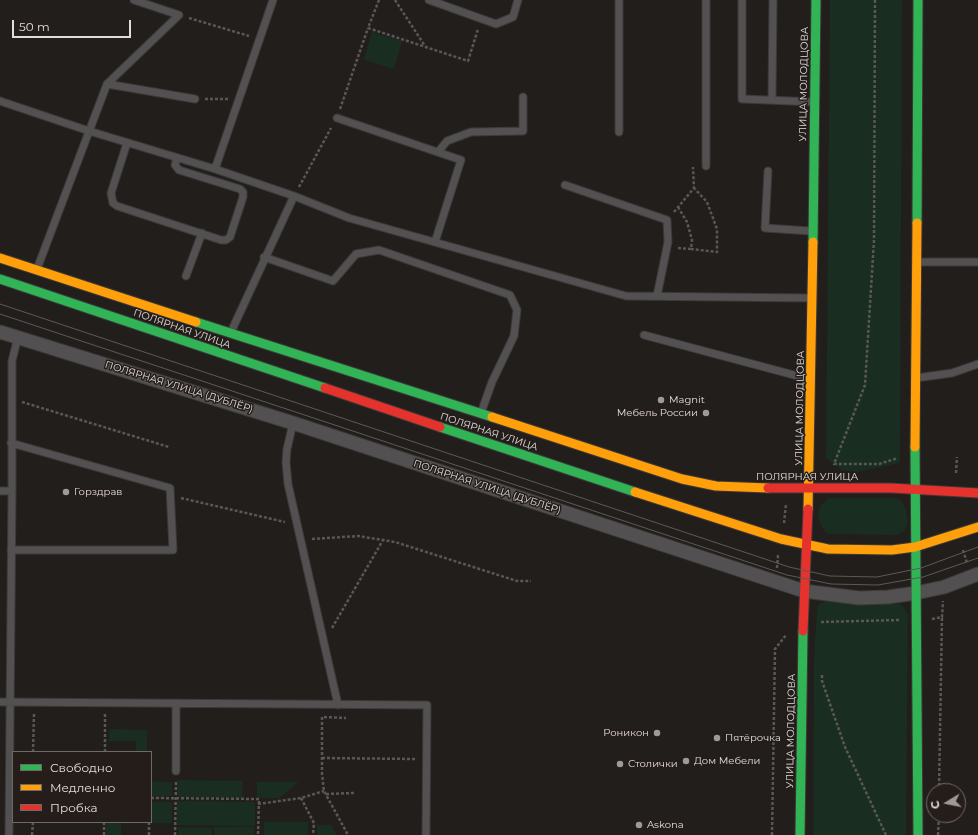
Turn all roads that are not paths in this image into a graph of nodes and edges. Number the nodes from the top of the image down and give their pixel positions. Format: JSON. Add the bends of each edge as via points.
{"nodes":[{"id":1,"x":134,"y":0,"type":"edge"},
{"id":2,"x":273,"y":0,"type":"edge"},
{"id":3,"x":429,"y":0,"type":"edge"},
{"id":4,"x":518,"y":0,"type":"edge"},
{"id":5,"x":619,"y":0,"type":"edge"},
{"id":6,"x":706,"y":0,"type":"edge"},
{"id":7,"x":742,"y":0,"type":"edge"},
{"id":8,"x":773,"y":0,"type":"edge"},
{"id":9,"x":816,"y":0,"type":"edge"},
{"id":10,"x":918,"y":0,"type":"edge"},
{"id":11,"x":107,"y":84,"type":"junction"},
{"id":12,"x":523,"y":97,"type":"dead end"},
{"id":13,"x":195,"y":99,"type":"road end"},
{"id":14,"x":772,"y":100,"type":"junction"},
{"id":15,"x":0,"y":101,"type":"edge"},
{"id":16,"x":815,"y":102,"type":"junction"},
{"id":17,"x":337,"y":118,"type":"dead end"},
{"id":18,"x":89,"y":131,"type":"junction"},
{"id":19,"x":619,"y":132,"type":"dead end"},
{"id":20,"x":126,"y":143,"type":"junction"},
{"id":21,"x":438,"y":152,"type":"junction"},
{"id":22,"x":177,"y":158,"type":"junction"},
{"id":23,"x":706,"y":166,"type":"dead end"},
{"id":24,"x":215,"y":170,"type":"junction"},
{"id":25,"x":768,"y":172,"type":"dead end"},
{"id":26,"x":565,"y":185,"type":"dead end"},
{"id":27,"x":294,"y":196,"type":"junction"},
{"id":28,"x":814,"y":231,"type":"junction"},
{"id":29,"x":202,"y":233,"type":"junction"},
{"id":30,"x":435,"y":242,"type":"junction"},
{"id":31,"x":264,"y":257,"type":"junction"},
{"id":32,"x":0,"y":258,"type":"edge"},
{"id":33,"x":917,"y":262,"type":"junction"},
{"id":34,"x":978,"y":262,"type":"edge"},
{"id":35,"x":37,"y":270,"type":"junction"},
{"id":36,"x":186,"y":276,"type":"dead end"},
{"id":37,"x":0,"y":279,"type":"edge"},
{"id":38,"x":657,"y":296,"type":"junction"},
{"id":39,"x":813,"y":298,"type":"junction"},
{"id":40,"x":0,"y":332,"type":"edge"},
{"id":41,"x":231,"y":332,"type":"junction"},
{"id":42,"x":644,"y":335,"type":"dead end"},
{"id":43,"x":18,"y":337,"type":"junction"},
{"id":44,"x":978,"y":364,"type":"edge"},
{"id":45,"x":916,"y":378,"type":"junction"},
{"id":46,"x":811,"y":379,"type":"junction"},
{"id":47,"x":480,"y":415,"type":"junction"},
{"id":48,"x":293,"y":423,"type":"junction"},
{"id":49,"x":11,"y":443,"type":"junction"},
{"id":50,"x":809,"y":489,"type":"junction"},
{"id":51,"x":916,"y":489,"type":"junction"},
{"id":52,"x":0,"y":491,"type":"edge"},
{"id":53,"x":12,"y":491,"type":"junction"},
{"id":54,"x":978,"y":492,"type":"edge"},
{"id":55,"x":978,"y":527,"type":"edge"},
{"id":56,"x":806,"y":545,"type":"junction"},
{"id":57,"x":916,"y":547,"type":"junction"},
{"id":58,"x":11,"y":550,"type":"junction"},
{"id":59,"x":973,"y":570,"type":"edge"},
{"id":60,"x":804,"y":590,"type":"junction"},
{"id":61,"x":916,"y":593,"type":"junction"},
{"id":62,"x":0,"y":702,"type":"edge"},
{"id":63,"x":10,"y":702,"type":"junction"},
{"id":64,"x":176,"y":703,"type":"junction"},
{"id":65,"x":338,"y":704,"type":"junction"},
{"id":66,"x":176,"y":771,"type":"road end"},
{"id":67,"x":801,"y":815,"type":"junction"},
{"id":68,"x":918,"y":816,"type":"junction"},
{"id":69,"x":908,"y":828,"type":"dead end"},
{"id":70,"x":9,"y":835,"type":"edge"},
{"id":71,"x":426,"y":835,"type":"edge"},
{"id":72,"x":800,"y":835,"type":"edge"},
{"id":73,"x":806,"y":835,"type":"edge"},
{"id":74,"x":918,"y":835,"type":"edge"}],
"edges":[{"from":1,"to":11,"type":"lane","via":[[179,15]]},
{"from":2,"to":24,"type":"lane"},
{"from":3,"to":4,"type":"lane","via":[[496,24],[513,17]]},
{"from":5,"to":19,"type":"lane"},
{"from":6,"to":23,"type":"lane"},
{"from":7,"to":14,"type":"lane","via":[[742,99]]},
{"from":8,"to":14,"type":"lane"},
{"from":9,"to":16,"type":"main road","name":"УЛИЦА МОЛОДЦОВА"},
{"from":10,"to":33,"type":"main road"},
{"from":11,"to":13,"type":"lane"},
{"from":11,"to":18,"type":"lane"},
{"from":12,"to":21,"type":"lane","via":[[523,131],[472,132],[447,141]]},
{"from":14,"to":16,"type":"lane"},
{"from":15,"to":18,"type":"lane"},
{"from":16,"to":28,"type":"main road","name":"УЛИЦА МОЛОДЦОВА"},
{"from":17,"to":21,"type":"lane"},
{"from":18,"to":20,"type":"lane"},
{"from":18,"to":35,"type":"lane"},
{"from":20,"to":22,"type":"lane"},
{"from":20,"to":29,"type":"lane","via":[[111,193],[114,204]]},
{"from":21,"to":30,"type":"lane","via":[[461,160]]},
{"from":22,"to":24,"type":"lane"},
{"from":22,"to":29,"type":"lane","via":[[175,165],[179,170],[243,192],[230,237],[221,240]]},
{"from":24,"to":27,"type":"lane"},
{"from":25,"to":28,"type":"lane","via":[[765,228]]},
{"from":26,"to":38,"type":"lane","via":[[667,220],[668,242]]},
{"from":27,"to":30,"type":"lane","via":[[349,218]]},
{"from":27,"to":31,"type":"lane"},
{"from":28,"to":39,"type":"main road","name":"УЛИЦА МОЛОДЦОВА"},
{"from":29,"to":36,"type":"lane"},
{"from":30,"to":38,"type":"lane","via":[[626,296]]},
{"from":31,"to":41,"type":"lane"},
{"from":31,"to":47,"type":"lane","via":[[333,281],[356,254],[379,250],[510,295],[517,310],[514,336],[492,382]]},
{"from":32,"to":35,"type":"main road","name":"ПОЛЯРНАЯ УЛИЦА"},
{"from":33,"to":34,"type":"lane"},
{"from":33,"to":45,"type":"main road"},
{"from":35,"to":41,"type":"main road","name":"ПОЛЯРНАЯ УЛИЦА"},
{"from":37,"to":56,"type":"main road","name":"ПОЛЯРНАЯ УЛИЦА","via":[[707,516]]},
{"from":38,"to":39,"type":"lane"},
{"from":39,"to":46,"type":"main road","name":"УЛИЦА МОЛОДЦОВА"},
{"from":40,"to":43,"type":"street","name":"ПОЛЯРНАЯ УЛИЦА (ДУБЛЁР)"},
{"from":41,"to":47,"type":"main road","name":"ПОЛЯРНАЯ УЛИЦА"},
{"from":42,"to":46,"type":"lane"},
{"from":43,"to":48,"type":"street","name":"ПОЛЯРНАЯ УЛИЦА (ДУБЛЁР)"},
{"from":43,"to":49,"type":"lane","via":[[12,361]]},
{"from":44,"to":45,"type":"lane","via":[[952,373]]},
{"from":45,"to":51,"type":"main road"},
{"from":46,"to":50,"type":"main road","name":"УЛИЦА МОЛОДЦОВА"},
{"from":47,"to":50,"type":"main road","name":"ПОЛЯРНАЯ УЛИЦА","via":[[682,479],[716,486]]},
{"from":48,"to":60,"type":"street","name":"ПОЛЯРНАЯ УЛИЦА (ДУБЛЁР)"},
{"from":48,"to":65,"type":"lane","via":[[287,449],[288,484]]},
{"from":49,"to":53,"type":"lane"},
{"from":49,"to":58,"type":"lane","via":[[170,488],[173,550]]},
{"from":50,"to":51,"type":"main road","name":"ПОЛЯРНАЯ УЛИЦА"},
{"from":50,"to":56,"type":"main road","name":"УЛИЦА МОЛОДЦОВА"},
{"from":51,"to":54,"type":"main road","name":"ПОЛЯРНАЯ УЛИЦА"},
{"from":51,"to":57,"type":"main road"},
{"from":52,"to":53,"type":"lane"},
{"from":53,"to":58,"type":"lane"},
{"from":55,"to":57,"type":"main road","name":"ПОЛЯРНАЯ УЛИЦА"},
{"from":56,"to":57,"type":"main road","name":"ПОЛЯРНАЯ УЛИЦА","via":[[828,549],[892,550]]},
{"from":56,"to":60,"type":"main road","name":"УЛИЦА МОЛОДЦОВА"},
{"from":57,"to":61,"type":"main road"},
{"from":58,"to":63,"type":"lane"},
{"from":59,"to":61,"type":"street","name":"ПОЛЯРНАЯ УЛИЦА (ДУБЛЁР)","via":[[944,587]]},
{"from":60,"to":61,"type":"street","name":"ПОЛЯРНАЯ УЛИЦА (ДУБЛЁР)","via":[[859,598]]},
{"from":60,"to":67,"type":"main road","name":"УЛИЦА МОЛОДЦОВА"},
{"from":61,"to":68,"type":"main road"},
{"from":62,"to":63,"type":"lane"},
{"from":63,"to":64,"type":"lane"},
{"from":63,"to":70,"type":"lane"},
{"from":64,"to":65,"type":"lane"},
{"from":64,"to":66,"type":"lane"},
{"from":65,"to":71,"type":"lane","via":[[427,706]]},
{"from":67,"to":72,"type":"main road","name":"УЛИЦА МОЛОДЦОВА"},
{"from":67,"to":73,"type":"main road","name":"УЛИЦА МОЛОДЦОВА"},
{"from":68,"to":69,"type":"main road"},
{"from":68,"to":74,"type":"main road"}]}
